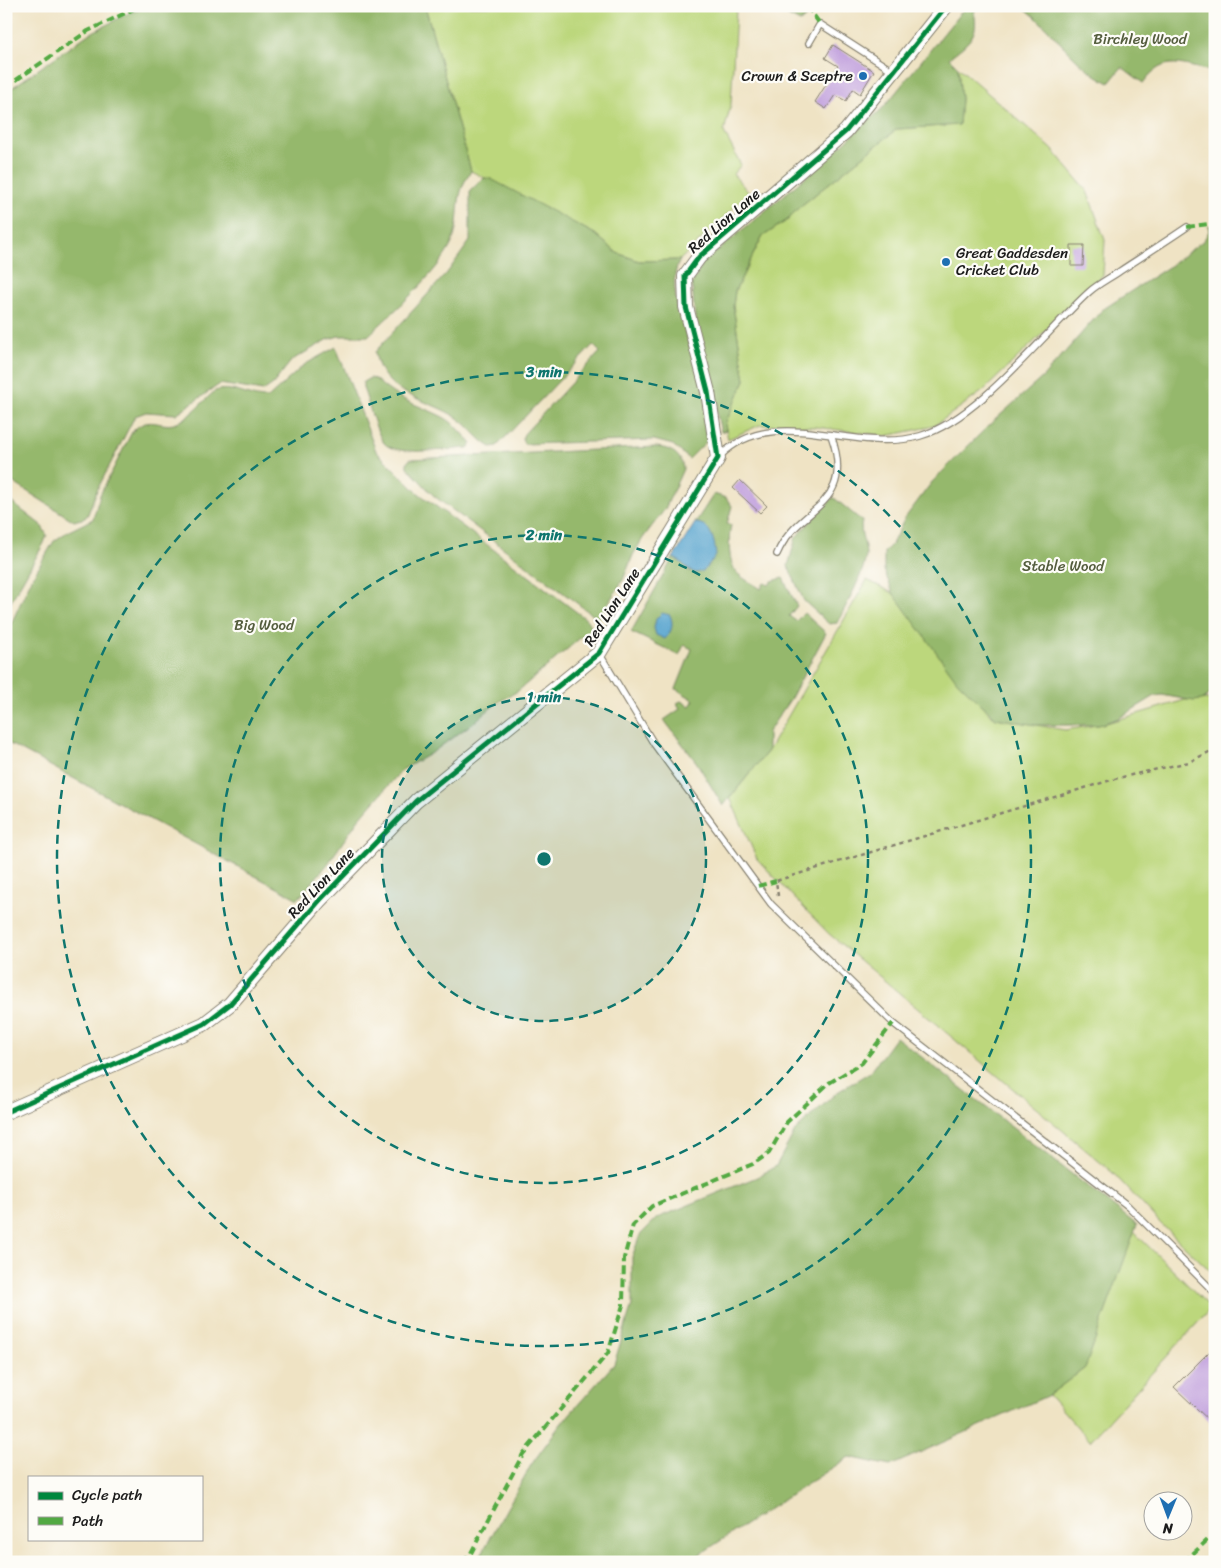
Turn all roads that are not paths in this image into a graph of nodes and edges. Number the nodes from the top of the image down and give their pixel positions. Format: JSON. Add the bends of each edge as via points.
{"nodes":[{"id":1,"x":946,"y":6,"type":"edge"},
{"id":2,"x":809,"y":43,"type":"dead end"},
{"id":3,"x":895,"y":72,"type":"junction"},
{"id":4,"x":1187,"y":227,"type":"dead end"},
{"id":5,"x":831,"y":435,"type":"junction"},
{"id":6,"x":718,"y":458,"type":"junction"},
{"id":7,"x":777,"y":554,"type":"dead end"},
{"id":8,"x":599,"y":653,"type":"junction"},
{"id":9,"x":6,"y":1112,"type":"edge"},
{"id":10,"x":1215,"y":1293,"type":"edge"}],
"edges":[{"from":1,"to":3,"type":"street","name":"Red Lion Lane"},
{"from":2,"to":3,"type":"lane","via":[[820,24]]},
{"from":3,"to":6,"type":"street","name":"Red Lion Lane","via":[[846,131],[698,257],[685,276],[686,307],[708,392]]},
{"from":4,"to":5,"type":"lane","via":[[1091,290],[993,389],[947,426],[919,436],[889,441]]},
{"from":5,"to":6,"type":"lane","via":[[775,431],[756,433],[732,445]]},
{"from":5,"to":7,"type":"lane","via":[[838,458],[832,488],[825,501],[785,537]]},
{"from":6,"to":8,"type":"street","name":"Red Lion Lane"},
{"from":8,"to":9,"type":"street","name":"Red Lion Lane","via":[[416,801],[319,901],[230,1004],[204,1024]]},
{"from":8,"to":10,"type":"lane","via":[[654,744],[771,904],[893,1023],[1128,1206]]}]}
